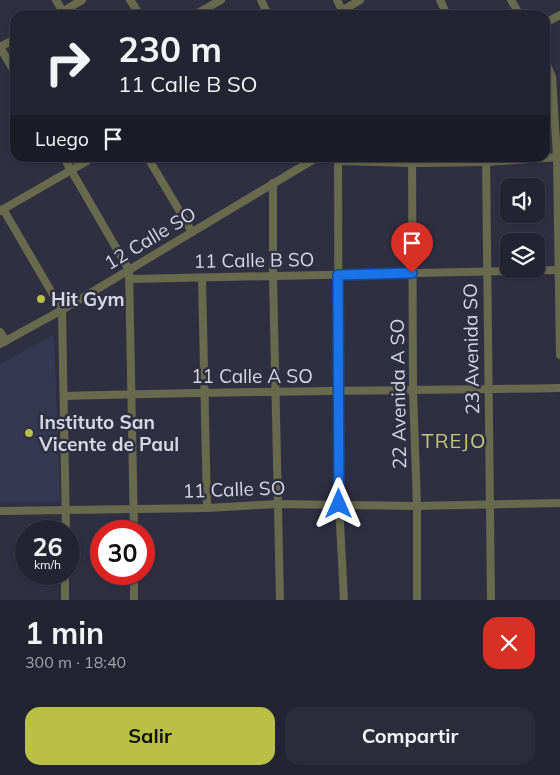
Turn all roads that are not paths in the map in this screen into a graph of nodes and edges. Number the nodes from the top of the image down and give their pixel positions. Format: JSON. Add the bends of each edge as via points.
{"nodes":[{"id":1,"x":82,"y":0,"type":"edge"},
{"id":2,"x":221,"y":0,"type":"edge"},
{"id":3,"x":360,"y":0,"type":"edge"},
{"id":4,"x":68,"y":10,"type":"edge"},
{"id":5,"x":203,"y":10,"type":"edge"},
{"id":6,"x":346,"y":10,"type":"edge"},
{"id":7,"x":0,"y":47,"type":"edge"},
{"id":8,"x":10,"y":64,"type":"edge"},
{"id":9,"x":550,"y":72,"type":"edge"},
{"id":10,"x":558,"y":157,"type":"edge"},
{"id":11,"x":66,"y":162,"type":"edge"},
{"id":12,"x":85,"y":162,"type":"edge"},
{"id":13,"x":150,"y":162,"type":"edge"},
{"id":14,"x":302,"y":162,"type":"edge"},
{"id":15,"x":338,"y":162,"type":"edge"},
{"id":16,"x":412,"y":162,"type":"edge"},
{"id":17,"x":486,"y":162,"type":"edge"},
{"id":18,"x":71,"y":170,"type":"junction"},
{"id":19,"x":273,"y":183,"type":"junction"},
{"id":20,"x":2,"y":210,"type":"edge"},
{"id":21,"x":192,"y":232,"type":"junction"},
{"id":22,"x":130,"y":270,"type":"junction"},
{"id":23,"x":559,"y":270,"type":"edge"},
{"id":24,"x":487,"y":272,"type":"junction"},
{"id":25,"x":412,"y":273,"type":"junction"},
{"id":26,"x":338,"y":275,"type":"junction"},
{"id":27,"x":273,"y":276,"type":"junction"},
{"id":28,"x":202,"y":278,"type":"junction"},
{"id":29,"x":130,"y":279,"type":"junction"},
{"id":30,"x":62,"y":310,"type":"junction"},
{"id":31,"x":0,"y":332,"type":"edge"},
{"id":32,"x":3,"y":343,"type":"edge"},
{"id":33,"x":560,"y":355,"type":"edge"},
{"id":34,"x":560,"y":388,"type":"edge"},
{"id":35,"x":488,"y":389,"type":"junction"},
{"id":36,"x":413,"y":390,"type":"junction"},
{"id":37,"x":203,"y":392,"type":"junction"},
{"id":38,"x":276,"y":392,"type":"junction"},
{"id":39,"x":340,"y":392,"type":"junction"},
{"id":40,"x":132,"y":394,"type":"junction"},
{"id":41,"x":64,"y":396,"type":"junction"},
{"id":42,"x":560,"y":502,"type":"edge"},
{"id":43,"x":277,"y":504,"type":"junction"},
{"id":44,"x":339,"y":504,"type":"junction"},
{"id":45,"x":490,"y":504,"type":"junction"},
{"id":46,"x":417,"y":506,"type":"junction"},
{"id":47,"x":134,"y":508,"type":"junction"},
{"id":48,"x":207,"y":508,"type":"junction"},
{"id":49,"x":66,"y":510,"type":"junction"},
{"id":50,"x":0,"y":511,"type":"edge"},
{"id":51,"x":66,"y":520,"type":"edge"},
{"id":52,"x":134,"y":520,"type":"edge"},
{"id":53,"x":66,"y":585,"type":"edge"},
{"id":54,"x":134,"y":585,"type":"edge"},
{"id":55,"x":65,"y":600,"type":"edge"},
{"id":56,"x":134,"y":600,"type":"edge"},
{"id":57,"x":280,"y":600,"type":"edge"},
{"id":58,"x":344,"y":600,"type":"edge"},
{"id":59,"x":417,"y":600,"type":"edge"},
{"id":60,"x":491,"y":600,"type":"edge"}],
"edges":[{"from":1,"to":4,"type":"street"},
{"from":2,"to":5,"type":"street"},
{"from":3,"to":6,"type":"street"},
{"from":7,"to":8,"type":"street"},
{"from":9,"to":10,"type":"street"},
{"from":10,"to":23,"type":"street"},
{"from":11,"to":18,"type":"street"},
{"from":12,"to":18,"type":"street"},
{"from":13,"to":21,"type":"street"},
{"from":14,"to":19,"type":"street","name":"12 Calle SO"},
{"from":15,"to":26,"type":"street"},
{"from":16,"to":25,"type":"street","name":"22 Avenida A SO"},
{"from":17,"to":24,"type":"street","name":"23 Avenida SO"},
{"from":18,"to":20,"type":"street"},
{"from":18,"to":22,"type":"street"},
{"from":19,"to":21,"type":"street","name":"12 Calle SO"},
{"from":19,"to":27,"type":"street"},
{"from":20,"to":30,"type":"street"},
{"from":21,"to":22,"type":"street","name":"12 Calle SO"},
{"from":22,"to":29,"type":"street"},
{"from":22,"to":30,"type":"street","name":"12 Calle SO"},
{"from":23,"to":24,"type":"street","name":"11 Calle B SO"},
{"from":23,"to":33,"type":"street"},
{"from":24,"to":25,"type":"street","name":"11 Calle B SO"},
{"from":24,"to":35,"type":"street","name":"23 Avenida SO"},
{"from":25,"to":26,"type":"street","name":"11 Calle B SO"},
{"from":25,"to":36,"type":"street","name":"22 Avenida A SO"},
{"from":26,"to":27,"type":"street","name":"11 Calle B SO"},
{"from":26,"to":39,"type":"street"},
{"from":27,"to":28,"type":"street","name":"11 Calle B SO"},
{"from":27,"to":38,"type":"street"},
{"from":28,"to":29,"type":"street","name":"11 Calle B SO"},
{"from":28,"to":37,"type":"street"},
{"from":29,"to":40,"type":"street"},
{"from":30,"to":32,"type":"street","name":"12 Calle SO"},
{"from":30,"to":41,"type":"street"},
{"from":31,"to":32,"type":"street"},
{"from":34,"to":35,"type":"street","name":"11 Calle A SO"},
{"from":35,"to":36,"type":"street","name":"11 Calle A SO"},
{"from":35,"to":45,"type":"street","name":"23 Avenida SO"},
{"from":36,"to":39,"type":"street","name":"11 Calle A SO"},
{"from":36,"to":46,"type":"street","name":"22 Avenida A SO"},
{"from":37,"to":38,"type":"street","name":"11 Calle A SO"},
{"from":37,"to":40,"type":"street","name":"11 Calle A SO"},
{"from":37,"to":48,"type":"street"},
{"from":38,"to":39,"type":"street","name":"11 Calle A SO"},
{"from":38,"to":43,"type":"street"},
{"from":39,"to":44,"type":"street"},
{"from":40,"to":41,"type":"street","name":"11 Calle A SO"},
{"from":40,"to":47,"type":"street"},
{"from":41,"to":49,"type":"street"},
{"from":42,"to":45,"type":"street","name":"11 Calle SO"},
{"from":43,"to":44,"type":"street","name":"11 Calle SO"},
{"from":43,"to":48,"type":"street","name":"11 Calle SO"},
{"from":43,"to":57,"type":"street"},
{"from":44,"to":46,"type":"street","name":"11 Calle SO"},
{"from":44,"to":58,"type":"street"},
{"from":45,"to":46,"type":"street","name":"11 Calle SO"},
{"from":45,"to":60,"type":"street","name":"23 Avenida SO"},
{"from":46,"to":59,"type":"street","name":"22 Avenida A SO"},
{"from":47,"to":48,"type":"street","name":"11 Calle SO"},
{"from":47,"to":49,"type":"street","name":"11 Calle SO"},
{"from":47,"to":52,"type":"street"},
{"from":49,"to":50,"type":"street","name":"11 Calle SO"},
{"from":49,"to":51,"type":"street"},
{"from":53,"to":55,"type":"street"},
{"from":54,"to":56,"type":"street"}]}
